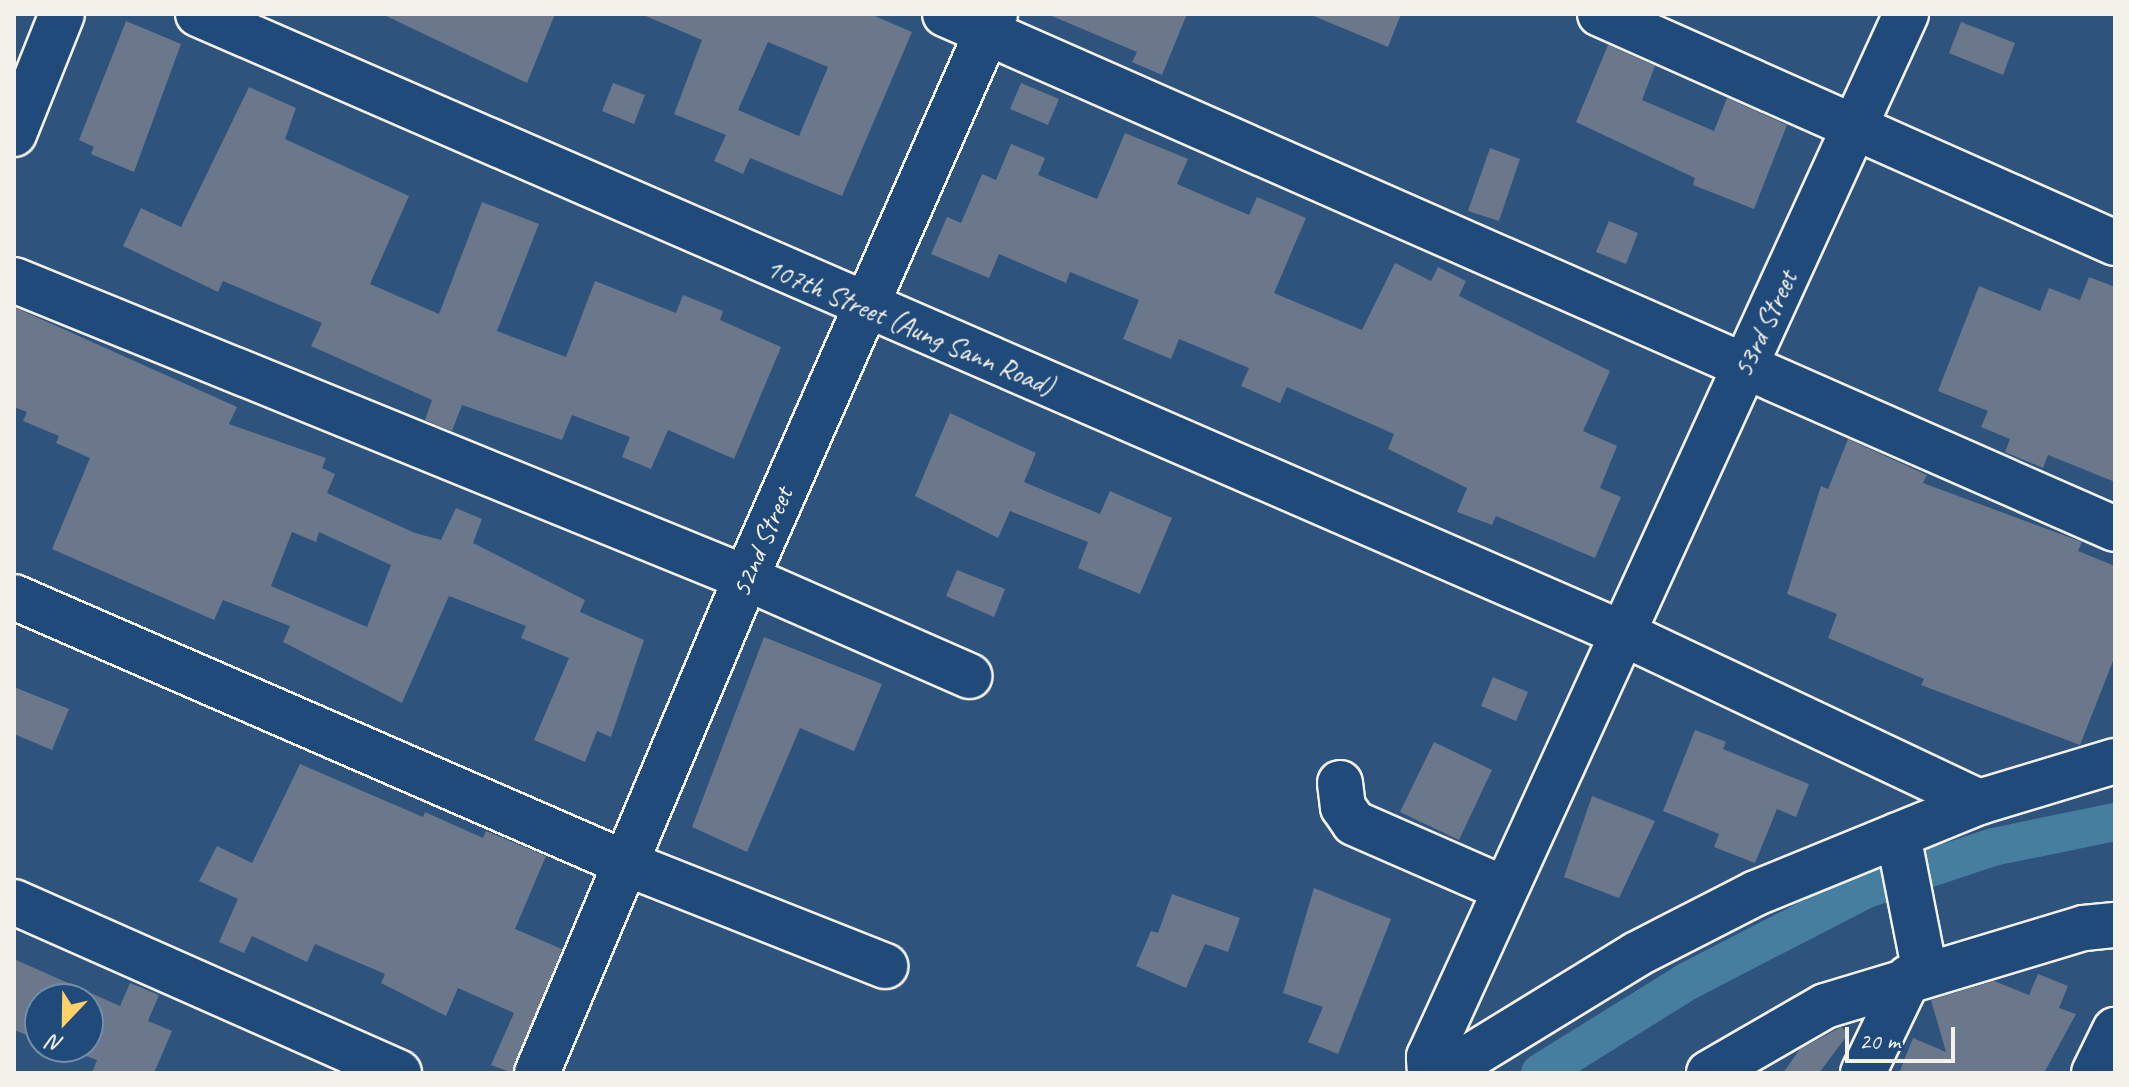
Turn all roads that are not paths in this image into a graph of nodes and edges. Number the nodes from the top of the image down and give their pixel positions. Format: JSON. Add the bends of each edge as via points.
{"nodes":[{"id":1,"x":62,"y":14,"type":"edge"},
{"id":2,"x":198,"y":14,"type":"edge"},
{"id":3,"x":945,"y":14,"type":"edge"},
{"id":4,"x":1600,"y":14,"type":"edge"},
{"id":5,"x":1906,"y":14,"type":"edge"},
{"id":6,"x":991,"y":23,"type":"edge"},
{"id":7,"x":1857,"y":125,"type":"junction"},
{"id":8,"x":14,"y":134,"type":"edge"},
{"id":9,"x":2115,"y":243,"type":"edge"},
{"id":10,"x":14,"y":280,"type":"edge"},
{"id":11,"x":864,"y":308,"type":"junction"},
{"id":12,"x":1746,"y":367,"type":"junction"},
{"id":13,"x":2115,"y":529,"type":"edge"},
{"id":14,"x":746,"y":578,"type":"junction"},
{"id":15,"x":14,"y":597,"type":"edge"},
{"id":16,"x":1624,"y":634,"type":"junction"},
{"id":17,"x":969,"y":676,"type":"dead end"},
{"id":18,"x":2115,"y":761,"type":"edge"},
{"id":19,"x":1340,"y":783,"type":"dead end"},
{"id":20,"x":1979,"y":802,"type":"junction"},
{"id":21,"x":1902,"y":847,"type":"junction"},
{"id":22,"x":625,"y":863,"type":"junction"},
{"id":23,"x":1505,"y":889,"type":"junction"},
{"id":24,"x":14,"y":902,"type":"edge"},
{"id":25,"x":2115,"y":925,"type":"edge"},
{"id":26,"x":1918,"y":963,"type":"junction"},
{"id":27,"x":885,"y":966,"type":"dead end"},
{"id":28,"x":2115,"y":1030,"type":"edge"},
{"id":29,"x":399,"y":1073,"type":"edge"},
{"id":30,"x":537,"y":1073,"type":"edge"},
{"id":31,"x":1430,"y":1073,"type":"edge"},
{"id":32,"x":1443,"y":1073,"type":"edge"},
{"id":33,"x":1709,"y":1073,"type":"edge"},
{"id":34,"x":1863,"y":1073,"type":"edge"},
{"id":35,"x":2094,"y":1073,"type":"edge"}],
"edges":[{"from":1,"to":8,"type":"street"},
{"from":2,"to":11,"type":"street","name":"107th Street (Aung Sann Road)"},
{"from":3,"to":6,"type":"street"},
{"from":4,"to":7,"type":"street"},
{"from":5,"to":7,"type":"street","name":"53rd Street"},
{"from":6,"to":11,"type":"street","name":"52nd Street"},
{"from":6,"to":12,"type":"street"},
{"from":7,"to":9,"type":"street"},
{"from":7,"to":12,"type":"street","name":"53rd Street"},
{"from":10,"to":14,"type":"street"},
{"from":11,"to":14,"type":"street","name":"52nd Street"},
{"from":11,"to":16,"type":"street","name":"107th Street (Aung Sann Road)"},
{"from":12,"to":13,"type":"street"},
{"from":12,"to":16,"type":"street","name":"53rd Street"},
{"from":14,"to":17,"type":"street"},
{"from":14,"to":22,"type":"street","name":"52nd Street"},
{"from":15,"to":22,"type":"street"},
{"from":16,"to":20,"type":"street","name":"107th Street (Aung Sann Road)"},
{"from":16,"to":23,"type":"street","name":"53rd Street"},
{"from":18,"to":20,"type":"street"},
{"from":19,"to":23,"type":"street","via":[[1343,807],[1354,823]]},
{"from":20,"to":21,"type":"street"},
{"from":21,"to":26,"type":"street"},
{"from":21,"to":32,"type":"street","via":[[1756,893],[1637,954]]},
{"from":22,"to":27,"type":"street"},
{"from":22,"to":30,"type":"street","name":"52nd Street"},
{"from":23,"to":31,"type":"street","name":"53rd Street","via":[[1429,1057]]},
{"from":24,"to":29,"type":"street"},
{"from":25,"to":26,"type":"street"},
{"from":26,"to":33,"type":"street","via":[[1825,1006]]},
{"from":26,"to":34,"type":"street"},
{"from":28,"to":35,"type":"street"}]}
